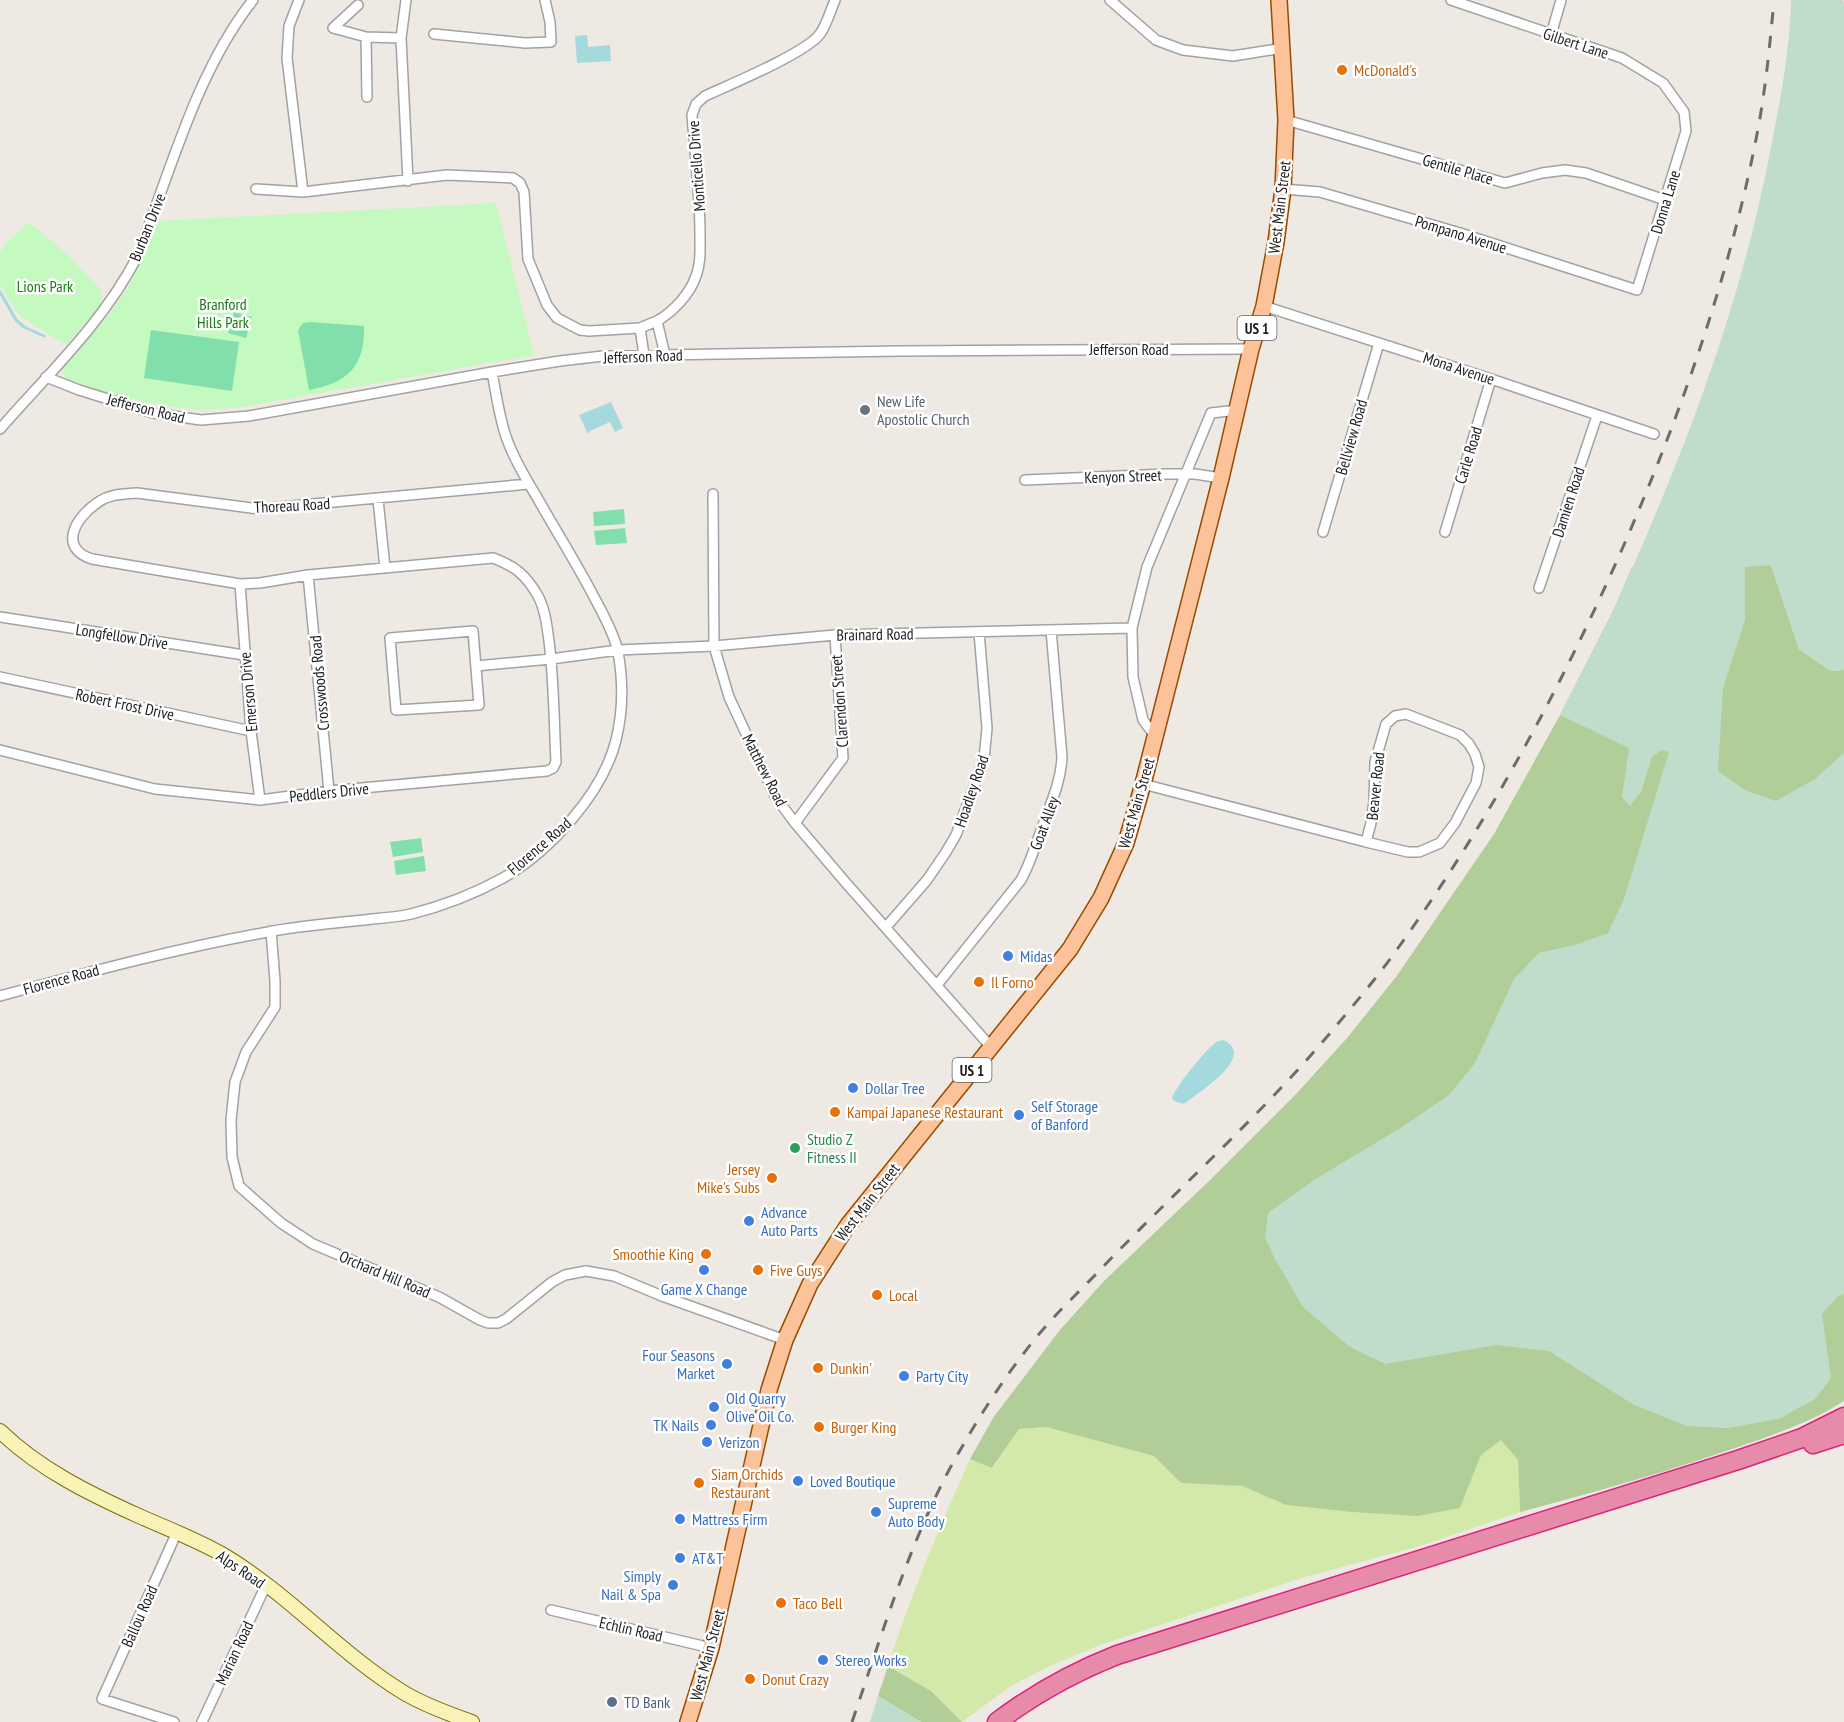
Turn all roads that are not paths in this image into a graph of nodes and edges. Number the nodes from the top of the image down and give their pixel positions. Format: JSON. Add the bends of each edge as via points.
{"nodes":[{"id":1,"x":253,"y":0,"type":"edge"},
{"id":2,"x":299,"y":0,"type":"edge"},
{"id":3,"x":406,"y":0,"type":"edge"},
{"id":4,"x":545,"y":0,"type":"edge"},
{"id":5,"x":834,"y":0,"type":"edge"},
{"id":6,"x":1110,"y":0,"type":"edge"},
{"id":7,"x":1279,"y":0,"type":"edge"},
{"id":8,"x":1451,"y":0,"type":"edge"},
{"id":9,"x":1561,"y":0,"type":"edge"},
{"id":10,"x":358,"y":5,"type":"dead end"},
{"id":11,"x":434,"y":34,"type":"dead end"},
{"id":12,"x":1551,"y":35,"type":"junction"},
{"id":13,"x":366,"y":37,"type":"junction"},
{"id":14,"x":401,"y":38,"type":"junction"},
{"id":15,"x":1283,"y":48,"type":"junction"},
{"id":16,"x":367,"y":98,"type":"dead end"},
{"id":17,"x":1684,"y":112,"type":"joint"},
{"id":18,"x":1286,"y":120,"type":"junction"},
{"id":19,"x":408,"y":181,"type":"junction"},
{"id":20,"x":256,"y":189,"type":"dead end"},
{"id":21,"x":1283,"y":189,"type":"junction"},
{"id":22,"x":303,"y":192,"type":"junction"},
{"id":23,"x":1665,"y":201,"type":"junction"},
{"id":24,"x":1637,"y":290,"type":"joint"},
{"id":25,"x":1264,"y":306,"type":"junction"},
{"id":26,"x":657,"y":321,"type":"junction"},
{"id":27,"x":640,"y":328,"type":"junction"},
{"id":28,"x":1379,"y":342,"type":"junction"},
{"id":29,"x":1251,"y":349,"type":"junction"},
{"id":30,"x":644,"y":355,"type":"junction"},
{"id":31,"x":665,"y":355,"type":"junction"},
{"id":32,"x":492,"y":372,"type":"junction"},
{"id":33,"x":46,"y":377,"type":"junction"},
{"id":34,"x":1491,"y":379,"type":"junction"},
{"id":35,"x":1238,"y":410,"type":"junction"},
{"id":36,"x":1597,"y":416,"type":"junction"},
{"id":37,"x":0,"y":429,"type":"edge"},
{"id":38,"x":1654,"y":434,"type":"dead end"},
{"id":39,"x":1185,"y":474,"type":"junction"},
{"id":40,"x":1221,"y":478,"type":"junction"},
{"id":41,"x":1025,"y":480,"type":"dead end"},
{"id":42,"x":528,"y":484,"type":"junction"},
{"id":43,"x":713,"y":494,"type":"dead end"},
{"id":44,"x":378,"y":499,"type":"junction"},
{"id":45,"x":1323,"y":532,"type":"dead end"},
{"id":46,"x":1445,"y":532,"type":"dead end"},
{"id":47,"x":92,"y":559,"type":"joint"},
{"id":48,"x":385,"y":568,"type":"junction"},
{"id":49,"x":308,"y":575,"type":"junction"},
{"id":50,"x":240,"y":584,"type":"junction"},
{"id":51,"x":1539,"y":588,"type":"dead end"},
{"id":52,"x":0,"y":617,"type":"edge"},
{"id":53,"x":1132,"y":628,"type":"junction"},
{"id":54,"x":1051,"y":630,"type":"junction"},
{"id":55,"x":979,"y":632,"type":"junction"},
{"id":56,"x":835,"y":635,"type":"junction"},
{"id":57,"x":714,"y":646,"type":"junction"},
{"id":58,"x":618,"y":650,"type":"junction"},
{"id":59,"x":244,"y":655,"type":"junction"},
{"id":60,"x":551,"y":659,"type":"junction"},
{"id":61,"x":476,"y":666,"type":"junction"},
{"id":62,"x":0,"y":677,"type":"edge"},
{"id":63,"x":251,"y":731,"type":"junction"},
{"id":64,"x":1155,"y":736,"type":"junction"},
{"id":65,"x":0,"y":750,"type":"edge"},
{"id":66,"x":1143,"y":784,"type":"junction"},
{"id":67,"x":329,"y":791,"type":"junction"},
{"id":68,"x":260,"y":800,"type":"junction"},
{"id":69,"x":795,"y":823,"type":"junction"},
{"id":70,"x":1366,"y":842,"type":"junction"},
{"id":71,"x":886,"y":927,"type":"junction"},
{"id":72,"x":271,"y":931,"type":"junction"},
{"id":73,"x":937,"y":985,"type":"junction"},
{"id":74,"x":0,"y":996,"type":"edge"},
{"id":75,"x":991,"y":1047,"type":"junction"},
{"id":76,"x":785,"y":1340,"type":"junction"},
{"id":77,"x":1844,"y":1417,"type":"edge"},
{"id":78,"x":0,"y":1431,"type":"edge"},
{"id":79,"x":1844,"y":1434,"type":"edge"},
{"id":80,"x":177,"y":1532,"type":"junction"},
{"id":81,"x":266,"y":1584,"type":"junction"},
{"id":82,"x":551,"y":1610,"type":"dead end"},
{"id":83,"x":711,"y":1648,"type":"junction"},
{"id":84,"x":174,"y":1722,"type":"edge"},
{"id":85,"x":202,"y":1722,"type":"edge"},
{"id":86,"x":472,"y":1722,"type":"edge"},
{"id":87,"x":688,"y":1722,"type":"edge"},
{"id":88,"x":997,"y":1722,"type":"edge"},
{"id":89,"x":1009,"y":1722,"type":"edge"}],
"edges":[{"from":1,"to":33,"type":"street","name":"Burban Drive","via":[[206,77],[127,276],[98,318]]},
{"from":2,"to":22,"type":"street","via":[[290,26],[287,58]]},
{"from":3,"to":14,"type":"street"},
{"from":4,"to":11,"type":"street","via":[[550,42]]},
{"from":5,"to":26,"type":"street","name":"Monticello Drive","via":[[827,22],[809,44],[705,96],[696,105],[692,115],[700,262],[696,278],[683,298]]},
{"from":6,"to":15,"type":"street","via":[[1156,40],[1183,50],[1233,56]]},
{"from":7,"to":15,"type":"main road","name":"West Main Street","number":"US 1"},
{"from":8,"to":12,"type":"street","name":"Gilbert Lane"},
{"from":9,"to":12,"type":"street"},
{"from":10,"to":13,"type":"street","via":[[333,28]]},
{"from":12,"to":17,"type":"street","name":"Gilbert Lane","via":[[1622,58],[1663,83]]},
{"from":13,"to":14,"type":"street"},
{"from":13,"to":16,"type":"street"},
{"from":14,"to":19,"type":"street"},
{"from":15,"to":18,"type":"main road","name":"West Main Street","number":"US 1"},
{"from":17,"to":23,"type":"street","name":"Donna Lane","via":[[1686,131]]},
{"from":18,"to":21,"type":"main road","name":"West Main Street","number":"US 1"},
{"from":18,"to":23,"type":"street","name":"Gentile Place","via":[[1505,183],[1565,170],[1586,173]]},
{"from":19,"to":22,"type":"street","name":"Monticello Drive"},
{"from":19,"to":27,"type":"street","name":"Monticello Drive","via":[[447,175],[513,178],[524,192],[528,259],[547,305],[557,318],[580,330]]},
{"from":20,"to":22,"type":"street","name":"Monticello Drive"},
{"from":21,"to":24,"type":"street","name":"Pompano Avenue","via":[[1320,192]]},
{"from":21,"to":25,"type":"main road","name":"West Main Street","number":"US 1"},
{"from":23,"to":24,"type":"street","name":"Donna Lane"},
{"from":25,"to":28,"type":"street","name":"Mona Avenue"},
{"from":25,"to":29,"type":"main road","name":"West Main Street","number":"US 1"},
{"from":26,"to":27,"type":"street","name":"Monticello Drive"},
{"from":26,"to":31,"type":"street"},
{"from":27,"to":30,"type":"street"},
{"from":28,"to":34,"type":"street","name":"Mona Avenue"},
{"from":28,"to":45,"type":"street","name":"Bellview Road"},
{"from":29,"to":31,"type":"street","name":"Jefferson Road"},
{"from":29,"to":35,"type":"main road","name":"West Main Street","number":"US 1"},
{"from":30,"to":31,"type":"street","name":"Jefferson Road"},
{"from":30,"to":32,"type":"street","name":"Jefferson Road","via":[[603,356]]},
{"from":32,"to":33,"type":"street","name":"Jefferson Road","via":[[249,416],[201,420],[153,413]]},
{"from":32,"to":42,"type":"street","name":"Florence Road","via":[[508,442]]},
{"from":33,"to":37,"type":"street","name":"Burban Drive"},
{"from":34,"to":36,"type":"street","name":"Mona Avenue"},
{"from":34,"to":46,"type":"street","name":"Carle Road"},
{"from":35,"to":39,"type":"street","name":"West Main Street","via":[[1211,412]]},
{"from":35,"to":40,"type":"main road","name":"West Main Street","number":"US 1"},
{"from":36,"to":38,"type":"street","name":"Mona Avenue"},
{"from":36,"to":51,"type":"street","name":"Damien Road"},
{"from":39,"to":40,"type":"street","name":"Kenyon Street"},
{"from":39,"to":41,"type":"street","name":"Kenyon Street"},
{"from":39,"to":53,"type":"street","name":"West Main Street","via":[[1147,567]]},
{"from":40,"to":64,"type":"main road","name":"West Main Street","number":"US 1"},
{"from":42,"to":44,"type":"street","name":"Thoreau Road"},
{"from":42,"to":58,"type":"street","name":"Florence Road","via":[[580,569]]},
{"from":43,"to":57,"type":"street","name":"Matthew Road"},
{"from":44,"to":47,"type":"street","name":"Thoreau Road","via":[[259,509],[137,493],[117,494],[98,502],[81,517],[74,530],[73,546]]},
{"from":44,"to":48,"type":"street"},
{"from":47,"to":50,"type":"street","name":"Peddlers Drive"},
{"from":48,"to":49,"type":"street","name":"Peddlers Drive"},
{"from":48,"to":60,"type":"street","name":"Peddlers Drive","via":[[493,558],[510,564],[539,598]]},
{"from":49,"to":50,"type":"street","name":"Peddlers Drive"},
{"from":49,"to":67,"type":"street","name":"Crosswoods Road"},
{"from":50,"to":59,"type":"street","name":"Emerson Drive"},
{"from":52,"to":59,"type":"street","name":"Longfellow Drive"},
{"from":53,"to":54,"type":"street","name":"Brainard Road"},
{"from":53,"to":64,"type":"street","name":"West Main Street","via":[[1133,677],[1143,720]]},
{"from":54,"to":55,"type":"street","name":"Brainard Road"},
{"from":54,"to":73,"type":"street","name":"Goat Alley","via":[[1062,757],[1056,788],[1028,867]]},
{"from":55,"to":56,"type":"street","name":"Brainard Road"},
{"from":55,"to":71,"type":"street","name":"Hoadley Road","via":[[987,728],[984,759],[956,835],[927,880]]},
{"from":56,"to":57,"type":"street","name":"Brainard Road"},
{"from":56,"to":69,"type":"street","name":"Clarendon Street","via":[[843,759]]},
{"from":57,"to":58,"type":"street","name":"Brainard Road"},
{"from":57,"to":69,"type":"street","name":"Matthew Road","via":[[729,697],[775,795]]},
{"from":58,"to":60,"type":"street"},
{"from":58,"to":72,"type":"street","name":"Florence Road","via":[[621,715],[607,766],[574,815],[531,857],[504,877],[466,896],[409,915]]},
{"from":59,"to":63,"type":"street","name":"Emerson Drive"},
{"from":60,"to":61,"type":"street"},
{"from":60,"to":67,"type":"street","name":"Peddlers Drive","via":[[556,762],[553,768]]},
{"from":61,"to":61,"type":"street","via":[[479,705],[396,710],[390,638],[473,631]]},
{"from":62,"to":63,"type":"street","name":"Robert Frost Drive"},
{"from":63,"to":68,"type":"street","name":"Emerson Drive"},
{"from":64,"to":66,"type":"main road","name":"West Main Street","number":"US 1"},
{"from":65,"to":68,"type":"street","name":"Peddlers Drive","via":[[155,789]]},
{"from":66,"to":70,"type":"street","name":"Beaver Road"},
{"from":66,"to":75,"type":"main road","name":"West Main Street","number":"US 1","via":[[1126,843],[1101,898],[1070,949]]},
{"from":67,"to":68,"type":"street","name":"Peddlers Drive"},
{"from":69,"to":71,"type":"street","name":"Matthew Road"},
{"from":70,"to":70,"type":"street","name":"Beaver Road","via":[[1374,801],[1375,762],[1386,724],[1395,716],[1406,714],[1460,735],[1475,754],[1479,767],[1476,783],[1440,843],[1408,852]]},
{"from":71,"to":73,"type":"street","name":"Matthew Road"},
{"from":72,"to":74,"type":"street","name":"Florence Road","via":[[134,960]]},
{"from":72,"to":76,"type":"street","name":"Orchard Hill Road","via":[[275,1007],[246,1052],[235,1082],[232,1157],[238,1186],[281,1223],[313,1244],[439,1297],[488,1323],[506,1319],[565,1275],[586,1271],[614,1276]]},
{"from":73,"to":75,"type":"street","name":"Matthew Road"},
{"from":75,"to":76,"type":"main road","name":"West Main Street","number":"US 1","via":[[834,1245],[810,1284]]},
{"from":76,"to":83,"type":"main road","name":"West Main Street","number":"US 1","via":[[765,1408]]},
{"from":77,"to":88,"type":"highway","via":[[1802,1438],[1738,1460],[1117,1655],[1053,1685]]},
{"from":78,"to":80,"type":"street","name":"Alps Road","via":[[29,1456],[69,1481]]},
{"from":79,"to":89,"type":"highway","via":[[1134,1656],[1072,1682]]},
{"from":80,"to":81,"type":"street","name":"Alps Road","via":[[225,1556]]},
{"from":80,"to":84,"type":"street","name":"Ballou Road","via":[[102,1699]]},
{"from":81,"to":85,"type":"street","name":"Marian Road"},
{"from":81,"to":86,"type":"street","name":"Alps Road","via":[[396,1687],[431,1707]]},
{"from":82,"to":83,"type":"street","name":"Echlin Road"},
{"from":83,"to":87,"type":"main road","name":"West Main Street","number":"US 1"}]}
